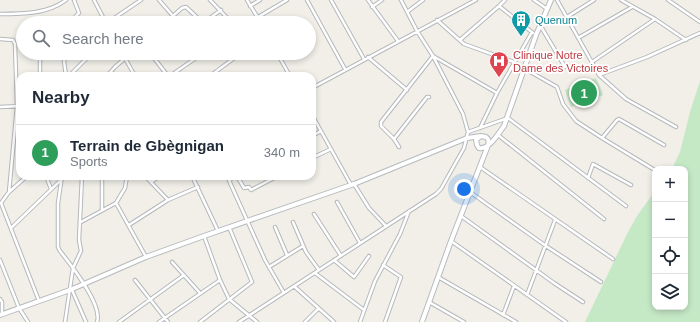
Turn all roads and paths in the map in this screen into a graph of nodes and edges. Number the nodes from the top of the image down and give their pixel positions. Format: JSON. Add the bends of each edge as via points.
{"nodes":[{"id":1,"x":66,"y":0,"type":"edge"},
{"id":2,"x":74,"y":0,"type":"edge"},
{"id":3,"x":94,"y":0,"type":"edge"},
{"id":4,"x":141,"y":0,"type":"edge"},
{"id":5,"x":159,"y":0,"type":"edge"},
{"id":6,"x":211,"y":0,"type":"edge"},
{"id":7,"x":247,"y":0,"type":"edge"},
{"id":8,"x":260,"y":0,"type":"edge"},
{"id":9,"x":287,"y":0,"type":"edge"},
{"id":10,"x":307,"y":0,"type":"edge"},
{"id":11,"x":331,"y":0,"type":"edge"},
{"id":12,"x":368,"y":0,"type":"edge"},
{"id":13,"x":382,"y":0,"type":"edge"},
{"id":14,"x":400,"y":0,"type":"edge"},
{"id":15,"x":423,"y":0,"type":"edge"},
{"id":16,"x":476,"y":0,"type":"edge"},
{"id":17,"x":505,"y":0,"type":"edge"},
{"id":18,"x":534,"y":0,"type":"edge"},
{"id":19,"x":551,"y":0,"type":"edge"},
{"id":20,"x":557,"y":0,"type":"edge"},
{"id":21,"x":594,"y":0,"type":"edge"},
{"id":22,"x":621,"y":0,"type":"edge"},
{"id":23,"x":668,"y":0,"type":"edge"},
{"id":24,"x":250,"y":6,"type":"junction"},
{"id":25,"x":499,"y":6,"type":"junction"},
{"id":26,"x":372,"y":7,"type":"junction"},
{"id":27,"x":632,"y":7,"type":"junction"},
{"id":28,"x":547,"y":9,"type":"junction"},
{"id":29,"x":221,"y":10,"type":"junction"},
{"id":30,"x":407,"y":12,"type":"junction"},
{"id":31,"x":0,"y":14,"type":"edge"},
{"id":32,"x":76,"y":16,"type":"edge"},
{"id":33,"x":102,"y":16,"type":"edge"},
{"id":34,"x":117,"y":16,"type":"edge"},
{"id":35,"x":173,"y":16,"type":"joint"},
{"id":36,"x":196,"y":16,"type":"edge"},
{"id":37,"x":213,"y":16,"type":"edge"},
{"id":38,"x":226,"y":16,"type":"edge"},
{"id":39,"x":257,"y":16,"type":"edge"},
{"id":40,"x":260,"y":16,"type":"edge"},
{"id":41,"x":316,"y":16,"type":"edge"},
{"id":42,"x":316,"y":16,"type":"edge"},
{"id":43,"x":568,"y":17,"type":"junction"},
{"id":44,"x":655,"y":19,"type":"junction"},
{"id":45,"x":437,"y":20,"type":"junction"},
{"id":46,"x":700,"y":22,"type":"edge"},
{"id":47,"x":540,"y":25,"type":"junction"},
{"id":48,"x":417,"y":31,"type":"junction"},
{"id":49,"x":700,"y":33,"type":"edge"},
{"id":50,"x":534,"y":34,"type":"junction"},
{"id":51,"x":578,"y":38,"type":"junction"},
{"id":52,"x":0,"y":39,"type":"edge"},
{"id":53,"x":460,"y":40,"type":"junction"},
{"id":54,"x":686,"y":40,"type":"junction"},
{"id":55,"x":398,"y":41,"type":"junction"},
{"id":56,"x":16,"y":44,"type":"edge"},
{"id":57,"x":433,"y":56,"type":"junction"},
{"id":58,"x":366,"y":58,"type":"junction"},
{"id":59,"x":17,"y":60,"type":"edge"},
{"id":60,"x":40,"y":60,"type":"edge"},
{"id":61,"x":64,"y":60,"type":"edge"},
{"id":62,"x":85,"y":60,"type":"edge"},
{"id":63,"x":123,"y":60,"type":"edge"},
{"id":64,"x":126,"y":60,"type":"edge"},
{"id":65,"x":156,"y":60,"type":"edge"},
{"id":66,"x":193,"y":60,"type":"edge"},
{"id":67,"x":232,"y":60,"type":"edge"},
{"id":68,"x":282,"y":60,"type":"edge"},
{"id":69,"x":514,"y":62,"type":"junction"},
{"id":70,"x":592,"y":62,"type":"junction"},
{"id":71,"x":526,"y":65,"type":"junction"},
{"id":72,"x":565,"y":67,"type":"dead end"},
{"id":73,"x":345,"y":69,"type":"junction"},
{"id":74,"x":17,"y":72,"type":"edge"},
{"id":75,"x":40,"y":72,"type":"edge"},
{"id":76,"x":65,"y":72,"type":"edge"},
{"id":77,"x":74,"y":72,"type":"edge"},
{"id":78,"x":111,"y":72,"type":"edge"},
{"id":79,"x":133,"y":72,"type":"edge"},
{"id":80,"x":166,"y":72,"type":"edge"},
{"id":81,"x":175,"y":72,"type":"edge"},
{"id":82,"x":215,"y":72,"type":"edge"},
{"id":83,"x":288,"y":72,"type":"edge"},
{"id":84,"x":599,"y":74,"type":"junction"},
{"id":85,"x":316,"y":86,"type":"edge"},
{"id":86,"x":407,"y":90,"type":"junction"},
{"id":87,"x":497,"y":92,"type":"junction"},
{"id":88,"x":429,"y":97,"type":"dead end"},
{"id":89,"x":16,"y":106,"type":"edge"},
{"id":90,"x":0,"y":107,"type":"edge"},
{"id":91,"x":508,"y":118,"type":"junction"},
{"id":92,"x":316,"y":122,"type":"edge"},
{"id":93,"x":16,"y":125,"type":"edge"},
{"id":94,"x":676,"y":127,"type":"dead end"},
{"id":95,"x":480,"y":128,"type":"junction"},
{"id":96,"x":321,"y":131,"type":"junction"},
{"id":97,"x":468,"y":132,"type":"junction"},
{"id":98,"x":316,"y":134,"type":"edge"},
{"id":99,"x":497,"y":135,"type":"junction"},
{"id":100,"x":481,"y":136,"type":"junction"},
{"id":101,"x":467,"y":138,"type":"junction"},
{"id":102,"x":602,"y":138,"type":"junction"},
{"id":103,"x":394,"y":139,"type":"junction"},
{"id":104,"x":664,"y":145,"type":"dead end"},
{"id":105,"x":488,"y":146,"type":"junction"},
{"id":106,"x":399,"y":147,"type":"dead end"},
{"id":107,"x":331,"y":149,"type":"junction"},
{"id":108,"x":316,"y":156,"type":"edge"},
{"id":109,"x":479,"y":167,"type":"junction"},
{"id":110,"x":652,"y":168,"type":"edge"},
{"id":111,"x":588,"y":178,"type":"junction"},
{"id":112,"x":22,"y":180,"type":"edge"},
{"id":113,"x":48,"y":180,"type":"edge"},
{"id":114,"x":60,"y":180,"type":"edge"},
{"id":115,"x":62,"y":180,"type":"edge"},
{"id":116,"x":82,"y":180,"type":"edge"},
{"id":117,"x":102,"y":180,"type":"edge"},
{"id":118,"x":126,"y":180,"type":"edge"},
{"id":119,"x":154,"y":180,"type":"edge"},
{"id":120,"x":194,"y":180,"type":"edge"},
{"id":121,"x":230,"y":180,"type":"edge"},
{"id":122,"x":239,"y":180,"type":"edge"},
{"id":123,"x":270,"y":180,"type":"edge"},
{"id":124,"x":151,"y":182,"type":"joint"},
{"id":125,"x":353,"y":185,"type":"junction"},
{"id":126,"x":631,"y":186,"type":"dead end"},
{"id":127,"x":198,"y":187,"type":"junction"},
{"id":128,"x":51,"y":189,"type":"junction"},
{"id":129,"x":9,"y":192,"type":"junction"},
{"id":130,"x":470,"y":192,"type":"junction"},
{"id":131,"x":168,"y":200,"type":"junction"},
{"id":132,"x":116,"y":202,"type":"junction"},
{"id":133,"x":337,"y":202,"type":"dead end"},
{"id":134,"x":1,"y":203,"type":"edge"},
{"id":135,"x":626,"y":206,"type":"dead end"},
{"id":136,"x":102,"y":209,"type":"junction"},
{"id":137,"x":409,"y":211,"type":"junction"},
{"id":138,"x":314,"y":214,"type":"dead end"},
{"id":139,"x":461,"y":216,"type":"junction"},
{"id":140,"x":604,"y":219,"type":"dead end"},
{"id":141,"x":555,"y":220,"type":"junction"},
{"id":142,"x":248,"y":221,"type":"junction"},
{"id":143,"x":80,"y":222,"type":"junction"},
{"id":144,"x":293,"y":222,"type":"dead end"},
{"id":145,"x":129,"y":225,"type":"junction"},
{"id":146,"x":386,"y":226,"type":"junction"},
{"id":147,"x":229,"y":227,"type":"junction"},
{"id":148,"x":275,"y":227,"type":"dead end"},
{"id":149,"x":11,"y":228,"type":"junction"},
{"id":150,"x":219,"y":231,"type":"junction"},
{"id":151,"x":204,"y":236,"type":"junction"},
{"id":152,"x":451,"y":241,"type":"junction"},
{"id":153,"x":360,"y":243,"type":"junction"},
{"id":154,"x":303,"y":246,"type":"junction"},
{"id":155,"x":546,"y":246,"type":"junction"},
{"id":156,"x":287,"y":255,"type":"junction"},
{"id":157,"x":341,"y":256,"type":"junction"},
{"id":158,"x":369,"y":256,"type":"dead end"},
{"id":159,"x":146,"y":257,"type":"junction"},
{"id":160,"x":0,"y":260,"type":"edge"},
{"id":161,"x":334,"y":260,"type":"junction"},
{"id":162,"x":612,"y":260,"type":"dead end"},
{"id":163,"x":172,"y":262,"type":"dead end"},
{"id":164,"x":383,"y":265,"type":"junction"},
{"id":165,"x":269,"y":266,"type":"junction"},
{"id":166,"x":73,"y":268,"type":"junction"},
{"id":167,"x":319,"y":270,"type":"junction"},
{"id":168,"x":536,"y":270,"type":"junction"},
{"id":169,"x":315,"y":273,"type":"junction"},
{"id":170,"x":184,"y":275,"type":"junction"},
{"id":171,"x":438,"y":277,"type":"junction"},
{"id":172,"x":135,"y":280,"type":"dead end"},
{"id":173,"x":220,"y":280,"type":"junction"},
{"id":174,"x":601,"y":282,"type":"dead end"},
{"id":175,"x":85,"y":284,"type":"junction"},
{"id":176,"x":514,"y":286,"type":"junction"},
{"id":177,"x":295,"y":287,"type":"junction"},
{"id":178,"x":71,"y":290,"type":"junction"},
{"id":179,"x":200,"y":293,"type":"junction"},
{"id":180,"x":284,"y":293,"type":"junction"},
{"id":181,"x":527,"y":295,"type":"junction"},
{"id":182,"x":150,"y":299,"type":"junction"},
{"id":183,"x":229,"y":299,"type":"junction"},
{"id":184,"x":0,"y":300,"type":"edge"},
{"id":185,"x":39,"y":302,"type":"junction"},
{"id":186,"x":429,"y":302,"type":"junction"},
{"id":187,"x":583,"y":302,"type":"dead end"},
{"id":188,"x":19,"y":308,"type":"junction"},
{"id":189,"x":318,"y":308,"type":"junction"},
{"id":190,"x":364,"y":310,"type":"junction"},
{"id":191,"x":1,"y":314,"type":"edge"},
{"id":192,"x":503,"y":315,"type":"junction"},
{"id":193,"x":249,"y":316,"type":"junction"},
{"id":194,"x":165,"y":318,"type":"junction"},
{"id":195,"x":28,"y":322,"type":"edge"},
{"id":196,"x":65,"y":322,"type":"edge"},
{"id":197,"x":86,"y":322,"type":"edge"},
{"id":198,"x":97,"y":322,"type":"edge"},
{"id":199,"x":119,"y":322,"type":"edge"},
{"id":200,"x":159,"y":322,"type":"edge"},
{"id":201,"x":168,"y":322,"type":"edge"},
{"id":202,"x":200,"y":322,"type":"edge"},
{"id":203,"x":239,"y":322,"type":"edge"},
{"id":204,"x":257,"y":322,"type":"edge"},
{"id":205,"x":305,"y":322,"type":"edge"},
{"id":206,"x":334,"y":322,"type":"edge"},
{"id":207,"x":360,"y":322,"type":"edge"},
{"id":208,"x":385,"y":322,"type":"edge"},
{"id":209,"x":422,"y":322,"type":"edge"},
{"id":210,"x":464,"y":322,"type":"edge"},
{"id":211,"x":516,"y":322,"type":"edge"},
{"id":212,"x":566,"y":322,"type":"edge"}],
"edges":[{"from":1,"to":31,"type":"street","via":[[58,6],[30,13]]},
{"from":2,"to":32,"type":"street","via":[[79,13]]},
{"from":3,"to":33,"type":"street"},
{"from":4,"to":34,"type":"street"},
{"from":5,"to":35,"type":"street"},
{"from":6,"to":29,"type":"street"},
{"from":7,"to":24,"type":"street"},
{"from":8,"to":24,"type":"street"},
{"from":9,"to":40,"type":"street"},
{"from":10,"to":42,"type":"street"},
{"from":11,"to":58,"type":"street"},
{"from":12,"to":26,"type":"street"},
{"from":13,"to":26,"type":"street"},
{"from":14,"to":30,"type":"street"},
{"from":15,"to":30,"type":"street"},
{"from":16,"to":45,"type":"street"},
{"from":17,"to":25,"type":"street"},
{"from":18,"to":28,"type":"street"},
{"from":19,"to":28,"type":"street"},
{"from":20,"to":43,"type":"street"},
{"from":21,"to":43,"type":"street"},
{"from":22,"to":27,"type":"street"},
{"from":23,"to":46,"type":"street"},
{"from":24,"to":39,"type":"street"},
{"from":25,"to":50,"type":"street"},
{"from":25,"to":53,"type":"street"},
{"from":26,"to":55,"type":"street"},
{"from":27,"to":44,"type":"street"},
{"from":27,"to":51,"type":"street"},
{"from":28,"to":47,"type":"street"},
{"from":29,"to":37,"type":"street"},
{"from":29,"to":38,"type":"street"},
{"from":30,"to":48,"type":"street"},
{"from":35,"to":36,"type":"street","via":[[186,7]]},
{"from":41,"to":73,"type":"street"},
{"from":43,"to":51,"type":"street"},
{"from":44,"to":54,"type":"street"},
{"from":44,"to":70,"type":"street"},
{"from":45,"to":48,"type":"street"},
{"from":45,"to":53,"type":"street"},
{"from":47,"to":50,"type":"street"},
{"from":47,"to":72,"type":"street"},
{"from":48,"to":55,"type":"street"},
{"from":48,"to":57,"type":"street"},
{"from":49,"to":54,"type":"street"},
{"from":50,"to":69,"type":"street"},
{"from":50,"to":71,"type":"street"},
{"from":51,"to":70,"type":"street"},
{"from":52,"to":56,"type":"street","via":[[13,40]]},
{"from":53,"to":69,"type":"street","via":[[468,46]]},
{"from":54,"to":84,"type":"street"},
{"from":55,"to":58,"type":"street"},
{"from":57,"to":86,"type":"street"},
{"from":57,"to":87,"type":"street"},
{"from":57,"to":97,"type":"street","via":[[463,114]]},
{"from":58,"to":73,"type":"street"},
{"from":58,"to":86,"type":"street"},
{"from":59,"to":74,"type":"street"},
{"from":60,"to":75,"type":"street"},
{"from":61,"to":76,"type":"street"},
{"from":62,"to":77,"type":"street"},
{"from":63,"to":78,"type":"street"},
{"from":64,"to":79,"type":"street"},
{"from":65,"to":80,"type":"street"},
{"from":66,"to":81,"type":"street"},
{"from":67,"to":82,"type":"street"},
{"from":68,"to":83,"type":"street"},
{"from":69,"to":87,"type":"street"},
{"from":70,"to":84,"type":"street"},
{"from":71,"to":91,"type":"street"},
{"from":71,"to":102,"type":"street","via":[[527,70],[557,87],[563,104],[573,118]]},
{"from":73,"to":85,"type":"street"},
{"from":84,"to":94,"type":"street","via":[[626,99]]},
{"from":86,"to":103,"type":"street","via":[[380,124]]},
{"from":87,"to":95,"type":"street"},
{"from":88,"to":103,"type":"street"},
{"from":89,"to":90,"type":"street"},
{"from":91,"to":95,"type":"street"},
{"from":91,"to":99,"type":"street"},
{"from":91,"to":111,"type":"street"},
{"from":92,"to":96,"type":"street"},
{"from":93,"to":129,"type":"street"},
{"from":95,"to":97,"type":"street"},
{"from":96,"to":98,"type":"street"},
{"from":96,"to":107,"type":"street"},
{"from":97,"to":101,"type":"street"},
{"from":99,"to":105,"type":"street"},
{"from":99,"to":140,"type":"street"},
{"from":100,"to":101,"type":"street"},
{"from":100,"to":105,"type":"street","via":[[487,138]]},
{"from":100,"to":105,"type":"street","via":[[476,140],[478,147],[482,149]]},
{"from":101,"to":125,"type":"street"},
{"from":101,"to":137,"type":"street","via":[[439,192]]},
{"from":102,"to":104,"type":"street","via":[[619,119]]},
{"from":102,"to":110,"type":"street"},
{"from":103,"to":106,"type":"street"},
{"from":105,"to":109,"type":"street"},
{"from":107,"to":108,"type":"street"},
{"from":107,"to":125,"type":"street"},
{"from":109,"to":130,"type":"street"},
{"from":109,"to":141,"type":"street"},
{"from":111,"to":126,"type":"street","via":[[593,164]]},
{"from":111,"to":135,"type":"street"},
{"from":112,"to":129,"type":"street"},
{"from":113,"to":128,"type":"street"},
{"from":114,"to":128,"type":"street"},
{"from":115,"to":166,"type":"street","via":[[58,202],[58,247]]},
{"from":116,"to":143,"type":"street"},
{"from":117,"to":136,"type":"street"},
{"from":118,"to":132,"type":"street","via":[[124,192]]},
{"from":119,"to":124,"type":"street"},
{"from":120,"to":127,"type":"street"},
{"from":121,"to":142,"type":"street"},
{"from":122,"to":123,"type":"street","via":[[244,188],[249,187],[251,190]]},
{"from":124,"to":131,"type":"street"},
{"from":125,"to":142,"type":"street"},
{"from":125,"to":146,"type":"street"},
{"from":127,"to":131,"type":"street"},
{"from":127,"to":150,"type":"street"},
{"from":128,"to":149,"type":"street"},
{"from":129,"to":134,"type":"street"},
{"from":130,"to":139,"type":"street"},
{"from":130,"to":155,"type":"street"},
{"from":131,"to":145,"type":"street"},
{"from":132,"to":136,"type":"street"},
{"from":132,"to":145,"type":"street"},
{"from":133,"to":153,"type":"street"},
{"from":134,"to":149,"type":"street"},
{"from":136,"to":143,"type":"street"},
{"from":137,"to":146,"type":"street"},
{"from":137,"to":164,"type":"street"},
{"from":138,"to":157,"type":"street"},
{"from":139,"to":152,"type":"street"},
{"from":139,"to":168,"type":"street"},
{"from":141,"to":155,"type":"street"},
{"from":141,"to":162,"type":"street"},
{"from":142,"to":147,"type":"street"},
{"from":142,"to":165,"type":"street"},
{"from":143,"to":166,"type":"street","via":[[81,251]]},
{"from":144,"to":154,"type":"street"},
{"from":145,"to":159,"type":"street"},
{"from":146,"to":153,"type":"street"},
{"from":147,"to":150,"type":"street"},
{"from":147,"to":183,"type":"street","via":[[252,282]]},
{"from":148,"to":156,"type":"street"},
{"from":149,"to":185,"type":"street"},
{"from":150,"to":151,"type":"street"},
{"from":151,"to":159,"type":"street"},
{"from":151,"to":173,"type":"street"},
{"from":152,"to":171,"type":"street"},
{"from":152,"to":176,"type":"street"},
{"from":153,"to":157,"type":"street"},
{"from":154,"to":156,"type":"street"},
{"from":154,"to":167,"type":"street"},
{"from":155,"to":168,"type":"street"},
{"from":155,"to":174,"type":"street"},
{"from":156,"to":165,"type":"street"},
{"from":157,"to":161,"type":"street"},
{"from":158,"to":161,"type":"street","via":[[354,277]]},
{"from":159,"to":175,"type":"street"},
{"from":160,"to":188,"type":"street"},
{"from":161,"to":167,"type":"street"},
{"from":163,"to":170,"type":"street"},
{"from":164,"to":190,"type":"street"},
{"from":164,"to":208,"type":"street","via":[[401,277]]},
{"from":165,"to":180,"type":"street"},
{"from":166,"to":175,"type":"street"},
{"from":166,"to":178,"type":"street"},
{"from":167,"to":169,"type":"street"},
{"from":168,"to":181,"type":"street"},
{"from":168,"to":187,"type":"street"},
{"from":169,"to":177,"type":"street"},
{"from":169,"to":190,"type":"street"},
{"from":170,"to":179,"type":"street"},
{"from":170,"to":182,"type":"street"},
{"from":171,"to":186,"type":"street"},
{"from":171,"to":192,"type":"street"},
{"from":172,"to":182,"type":"street"},
{"from":173,"to":179,"type":"street"},
{"from":173,"to":183,"type":"street"},
{"from":175,"to":178,"type":"street"},
{"from":175,"to":198,"type":"street","via":[[98,315]]},
{"from":176,"to":181,"type":"street"},
{"from":176,"to":192,"type":"street"},
{"from":177,"to":180,"type":"street"},
{"from":177,"to":189,"type":"street"},
{"from":178,"to":185,"type":"street"},
{"from":178,"to":196,"type":"street"},
{"from":178,"to":197,"type":"street"},
{"from":179,"to":194,"type":"street"},
{"from":180,"to":193,"type":"street"},
{"from":181,"to":212,"type":"street"},
{"from":182,"to":194,"type":"street"},
{"from":182,"to":199,"type":"street"},
{"from":183,"to":193,"type":"street"},
{"from":183,"to":202,"type":"street"},
{"from":184,"to":191,"type":"street"},
{"from":185,"to":188,"type":"street"},
{"from":186,"to":209,"type":"street"},
{"from":186,"to":210,"type":"street"},
{"from":188,"to":191,"type":"street"},
{"from":188,"to":195,"type":"street"},
{"from":189,"to":205,"type":"street"},
{"from":189,"to":206,"type":"street"},
{"from":190,"to":207,"type":"street"},
{"from":192,"to":211,"type":"street"},
{"from":193,"to":203,"type":"street"},
{"from":193,"to":204,"type":"street"},
{"from":194,"to":200,"type":"street"},
{"from":194,"to":201,"type":"street"}]}
